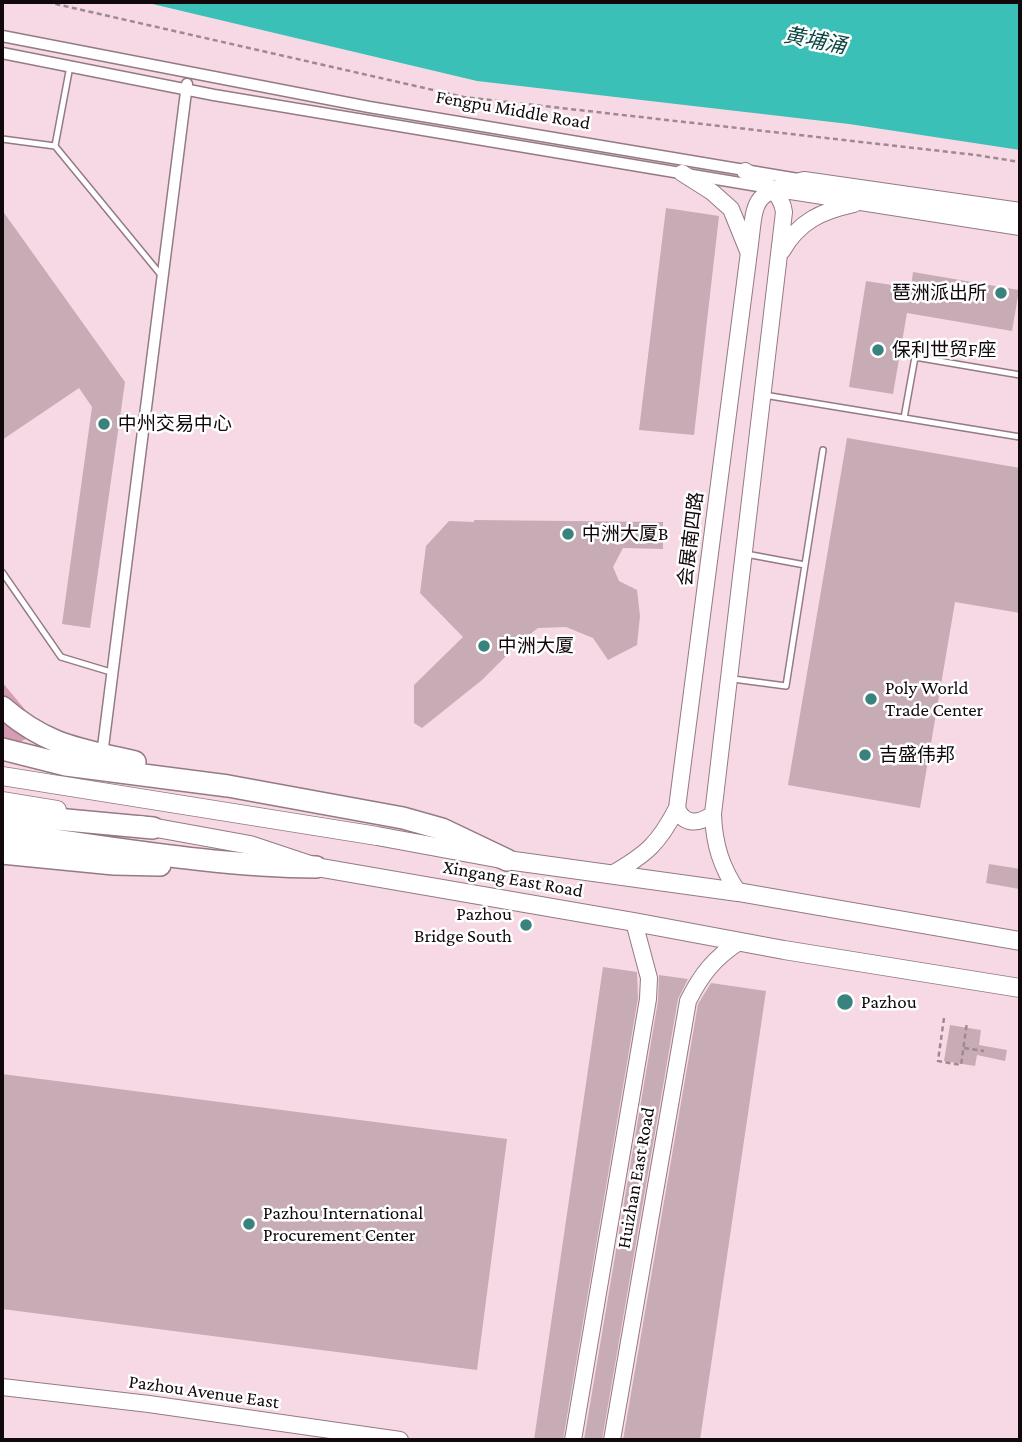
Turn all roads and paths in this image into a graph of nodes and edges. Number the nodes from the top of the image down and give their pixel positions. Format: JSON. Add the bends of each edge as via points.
{"nodes":[{"id":1,"x":47,"y":2,"type":"edge"},
{"id":2,"x":2,"y":37,"type":"edge"},
{"id":3,"x":2,"y":53,"type":"edge"},
{"id":4,"x":69,"y":66,"type":"junction"},
{"id":5,"x":189,"y":74,"type":"junction"},
{"id":6,"x":187,"y":90,"type":"junction"},
{"id":7,"x":2,"y":139,"type":"edge"},
{"id":8,"x":55,"y":146,"type":"junction"},
{"id":9,"x":1020,"y":162,"type":"edge"},
{"id":10,"x":744,"y":171,"type":"junction"},
{"id":11,"x":682,"y":173,"type":"junction"},
{"id":12,"x":804,"y":180,"type":"junction"},
{"id":13,"x":772,"y":188,"type":"junction"},
{"id":14,"x":862,"y":202,"type":"junction"},
{"id":15,"x":1020,"y":211,"type":"edge"},
{"id":16,"x":1020,"y":227,"type":"edge"},
{"id":17,"x":749,"y":253,"type":"junction"},
{"id":18,"x":779,"y":256,"type":"junction"},
{"id":19,"x":162,"y":276,"type":"junction"},
{"id":20,"x":1020,"y":375,"type":"edge"},
{"id":21,"x":764,"y":395,"type":"junction"},
{"id":22,"x":904,"y":418,"type":"junction"},
{"id":23,"x":1020,"y":438,"type":"edge"},
{"id":24,"x":823,"y":450,"type":"dead end"},
{"id":25,"x":745,"y":554,"type":"junction"},
{"id":26,"x":805,"y":565,"type":"junction"},
{"id":27,"x":2,"y":572,"type":"edge"},
{"id":28,"x":114,"y":673,"type":"junction"},
{"id":29,"x":730,"y":679,"type":"junction"},
{"id":30,"x":2,"y":707,"type":"edge"},
{"id":31,"x":2,"y":749,"type":"edge"},
{"id":32,"x":102,"y":755,"type":"junction"},
{"id":33,"x":2,"y":776,"type":"edge"},
{"id":34,"x":228,"y":786,"type":"junction"},
{"id":35,"x":2,"y":801,"type":"edge"},
{"id":36,"x":677,"y":808,"type":"junction"},
{"id":37,"x":2,"y":814,"type":"edge"},
{"id":38,"x":713,"y":814,"type":"junction"},
{"id":39,"x":153,"y":828,"type":"junction"},
{"id":40,"x":2,"y":833,"type":"edge"},
{"id":41,"x":2,"y":853,"type":"edge"},
{"id":42,"x":508,"y":860,"type":"junction"},
{"id":43,"x":214,"y":861,"type":"junction"},
{"id":44,"x":316,"y":867,"type":"junction"},
{"id":45,"x":612,"y":874,"type":"junction"},
{"id":46,"x":738,"y":892,"type":"junction"},
{"id":47,"x":634,"y":922,"type":"junction"},
{"id":48,"x":1020,"y":941,"type":"edge"},
{"id":49,"x":739,"y":942,"type":"junction"},
{"id":50,"x":1020,"y":988,"type":"edge"},
{"id":51,"x":944,"y":1018,"type":"dead end"},
{"id":52,"x":967,"y":1022,"type":"dead end"},
{"id":53,"x":964,"y":1048,"type":"junction"},
{"id":54,"x":984,"y":1051,"type":"dead end"},
{"id":55,"x":2,"y":1387,"type":"edge"},
{"id":56,"x":400,"y":1440,"type":"edge"},
{"id":57,"x":573,"y":1440,"type":"edge"},
{"id":58,"x":612,"y":1440,"type":"edge"}],
"edges":[{"from":1,"to":9,"type":"path","via":[[464,97]]},
{"from":2,"to":5,"type":"street","name":"Fengpu Middle Road"},
{"from":3,"to":4,"type":"street","name":"Fengpu Middle Road"},
{"from":4,"to":6,"type":"street","name":"Fengpu Middle Road"},
{"from":4,"to":8,"type":"lane"},
{"from":5,"to":6,"type":"street"},
{"from":5,"to":10,"type":"street","name":"Fengpu Middle Road"},
{"from":6,"to":11,"type":"street","name":"Fengpu Middle Road"},
{"from":6,"to":19,"type":"street"},
{"from":7,"to":8,"type":"lane"},
{"from":8,"to":19,"type":"lane"},
{"from":10,"to":12,"type":"street","name":"Fengpu Middle Road"},
{"from":10,"to":13,"type":"street"},
{"from":11,"to":13,"type":"street","name":"Fengpu Middle Road"},
{"from":11,"to":17,"type":"street","via":[[731,209]]},
{"from":12,"to":13,"type":"street"},
{"from":12,"to":15,"type":"street","name":"Fengpu Middle Road"},
{"from":13,"to":14,"type":"street","name":"Fengpu Middle Road"},
{"from":13,"to":17,"type":"street","name":"会展南四路","via":[[758,201]]},
{"from":13,"to":18,"type":"street","via":[[783,202]]},
{"from":14,"to":16,"type":"street","name":"Fengpu Middle Road"},
{"from":14,"to":18,"type":"street","via":[[814,216],[789,239]]},
{"from":17,"to":36,"type":"street","name":"会展南四路"},
{"from":18,"to":21,"type":"street"},
{"from":19,"to":28,"type":"street"},
{"from":20,"to":22,"type":"lane","via":[[915,357]]},
{"from":21,"to":22,"type":"lane"},
{"from":21,"to":25,"type":"street"},
{"from":22,"to":23,"type":"lane"},
{"from":24,"to":26,"type":"lane"},
{"from":25,"to":26,"type":"lane"},
{"from":25,"to":29,"type":"street"},
{"from":26,"to":29,"type":"lane","via":[[786,686]]},
{"from":27,"to":28,"type":"lane","via":[[61,656]]},
{"from":28,"to":32,"type":"street"},
{"from":29,"to":38,"type":"street"},
{"from":30,"to":32,"type":"highway","via":[[49,740]]},
{"from":31,"to":34,"type":"highway","via":[[41,760]]},
{"from":32,"to":34,"type":"highway"},
{"from":33,"to":42,"type":"main road","name":"Xingang East Road"},
{"from":34,"to":42,"type":"highway","via":[[427,824]]},
{"from":35,"to":39,"type":"main road","name":"Xingang East Road"},
{"from":36,"to":38,"type":"street","via":[[680,816],[691,822]]},
{"from":36,"to":45,"type":"street","name":"会展南四路","via":[[658,841]]},
{"from":37,"to":39,"type":"highway"},
{"from":38,"to":46,"type":"street","via":[[716,849]]},
{"from":39,"to":44,"type":"main road","name":"Xingang East Road","via":[[250,845]]},
{"from":40,"to":43,"type":"highway"},
{"from":41,"to":43,"type":"highway","via":[[114,864]]},
{"from":42,"to":45,"type":"main road","name":"Xingang East Road"},
{"from":43,"to":44,"type":"highway"},
{"from":44,"to":47,"type":"main road","name":"Xingang East Road"},
{"from":45,"to":46,"type":"main road","name":"Xingang East Road"},
{"from":46,"to":48,"type":"main road","name":"Xingang East Road"},
{"from":47,"to":49,"type":"main road","name":"Xingang East Road"},
{"from":47,"to":57,"type":"street","via":[[649,978],[648,999]]},
{"from":49,"to":50,"type":"main road","name":"Xingang East Road"},
{"from":49,"to":58,"type":"street","name":"Huizhan East Road","via":[[718,956],[699,978],[688,1001]]},
{"from":51,"to":53,"type":"path","via":[[938,1061],[961,1065]]},
{"from":52,"to":53,"type":"path"},
{"from":53,"to":54,"type":"path"},
{"from":55,"to":56,"type":"street","name":"Pazhou Avenue East"}]}
